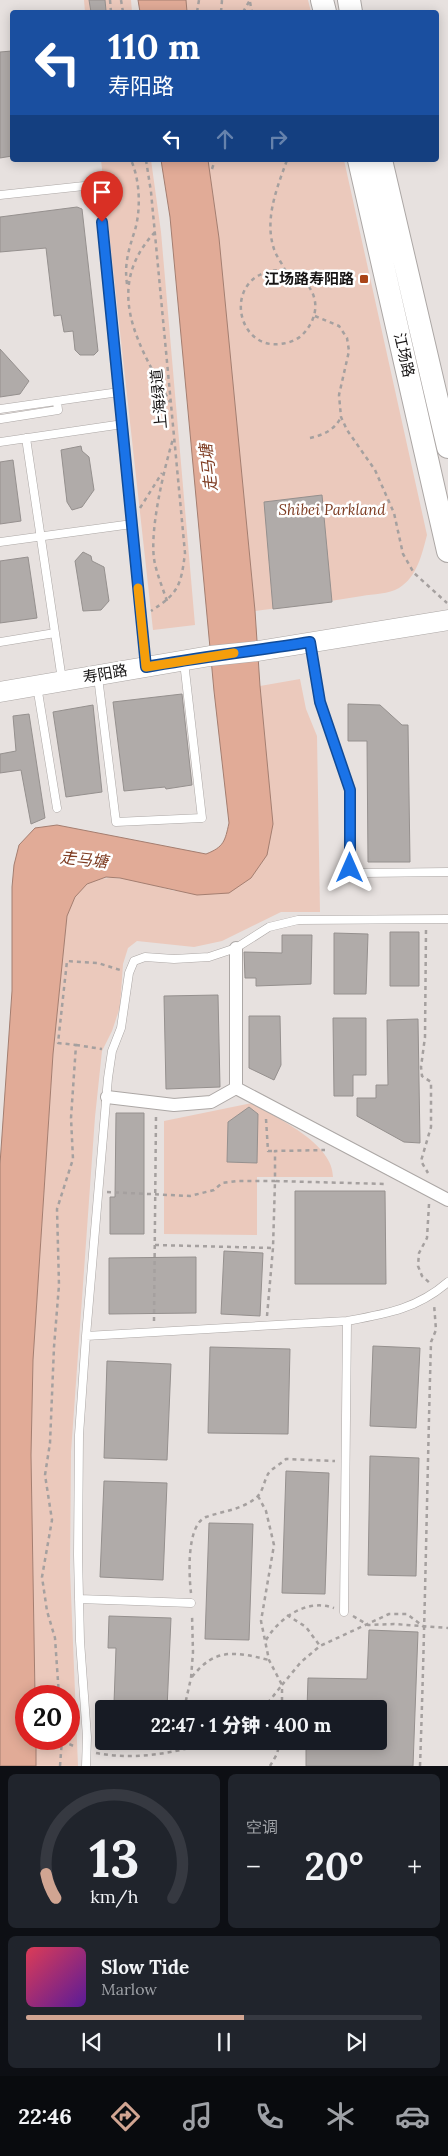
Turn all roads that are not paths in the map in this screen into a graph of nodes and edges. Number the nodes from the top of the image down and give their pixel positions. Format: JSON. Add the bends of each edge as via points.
{"nodes":[{"id":1,"x":359,"y":162,"type":"edge"},
{"id":2,"x":382,"y":162,"type":"edge"},
{"id":3,"x":0,"y":195,"type":"edge"},
{"id":4,"x":119,"y":392,"type":"junction"},
{"id":5,"x":57,"y":401,"type":"junction"},
{"id":6,"x":0,"y":409,"type":"edge"},
{"id":7,"x":1,"y":419,"type":"dead end"},
{"id":8,"x":123,"y":424,"type":"junction"},
{"id":9,"x":26,"y":438,"type":"junction"},
{"id":10,"x":0,"y":442,"type":"edge"},
{"id":11,"x":448,"y":447,"type":"edge"},
{"id":12,"x":132,"y":519,"type":"junction"},
{"id":13,"x":41,"y":536,"type":"junction"},
{"id":14,"x":0,"y":542,"type":"edge"},
{"id":15,"x":448,"y":550,"type":"edge"},
{"id":16,"x":448,"y":620,"type":"edge"},
{"id":17,"x":55,"y":633,"type":"junction"},
{"id":18,"x":0,"y":642,"type":"edge"},
{"id":19,"x":310,"y":642,"type":"junction"},
{"id":20,"x":184,"y":660,"type":"junction"},
{"id":21,"x":146,"y":667,"type":"junction"},
{"id":22,"x":98,"y":676,"type":"junction"},
{"id":23,"x":62,"y":682,"type":"junction"},
{"id":24,"x":37,"y":686,"type":"junction"},
{"id":25,"x":0,"y":692,"type":"edge"},
{"id":26,"x":57,"y":808,"type":"dead end"},
{"id":27,"x":448,"y":872,"type":"edge"},
{"id":28,"x":448,"y":919,"type":"edge"},
{"id":29,"x":236,"y":948,"type":"junction"},
{"id":30,"x":236,"y":1088,"type":"junction"},
{"id":31,"x":107,"y":1097,"type":"junction"},
{"id":32,"x":448,"y":1200,"type":"edge"},
{"id":33,"x":448,"y":1282,"type":"edge"},
{"id":34,"x":347,"y":1321,"type":"junction"},
{"id":35,"x":86,"y":1336,"type":"junction"},
{"id":36,"x":79,"y":1599,"type":"junction"},
{"id":37,"x":192,"y":1604,"type":"road end"},
{"id":38,"x":344,"y":1612,"type":"road end"},
{"id":39,"x":86,"y":1766,"type":"edge"}],
"edges":[{"from":1,"to":15,"type":"main road","name":"江场路"},
{"from":2,"to":11,"type":"main road","name":"江场路"},
{"from":3,"to":4,"type":"lane","via":[[84,186],[100,203]]},
{"from":4,"to":5,"type":"lane"},
{"from":4,"to":8,"type":"lane"},
{"from":5,"to":6,"type":"lane"},
{"from":5,"to":7,"type":"lane","via":[[58,410]]},
{"from":8,"to":9,"type":"lane"},
{"from":8,"to":12,"type":"lane"},
{"from":9,"to":10,"type":"lane"},
{"from":9,"to":13,"type":"lane"},
{"from":12,"to":13,"type":"lane"},
{"from":12,"to":21,"type":"lane"},
{"from":13,"to":14,"type":"lane"},
{"from":13,"to":17,"type":"lane"},
{"from":16,"to":19,"type":"street","name":"寿阳路"},
{"from":17,"to":18,"type":"lane"},
{"from":17,"to":23,"type":"lane"},
{"from":19,"to":20,"type":"street","name":"寿阳路"},
{"from":19,"to":27,"type":"lane","via":[[320,702],[350,790],[350,868],[364,873]]},
{"from":20,"to":21,"type":"street","name":"寿阳路"},
{"from":20,"to":22,"type":"lane","via":[[202,818],[116,822]]},
{"from":21,"to":22,"type":"street","name":"寿阳路"},
{"from":22,"to":23,"type":"street","name":"寿阳路"},
{"from":23,"to":24,"type":"street","name":"寿阳路"},
{"from":24,"to":25,"type":"street","name":"寿阳路"},
{"from":24,"to":26,"type":"lane"},
{"from":28,"to":29,"type":"lane","via":[[298,920],[269,927]]},
{"from":29,"to":30,"type":"street"},
{"from":29,"to":31,"type":"lane","via":[[209,957],[145,957],[134,962],[124,1014],[112,1051]]},
{"from":30,"to":31,"type":"street","via":[[211,1102],[174,1105]]},
{"from":30,"to":32,"type":"street"},
{"from":31,"to":35,"type":"lane"},
{"from":33,"to":34,"type":"lane","via":[[418,1304]]},
{"from":34,"to":35,"type":"lane"},
{"from":34,"to":38,"type":"lane"},
{"from":35,"to":36,"type":"lane","via":[[79,1435]]},
{"from":36,"to":37,"type":"lane"},
{"from":36,"to":39,"type":"lane"}]}
